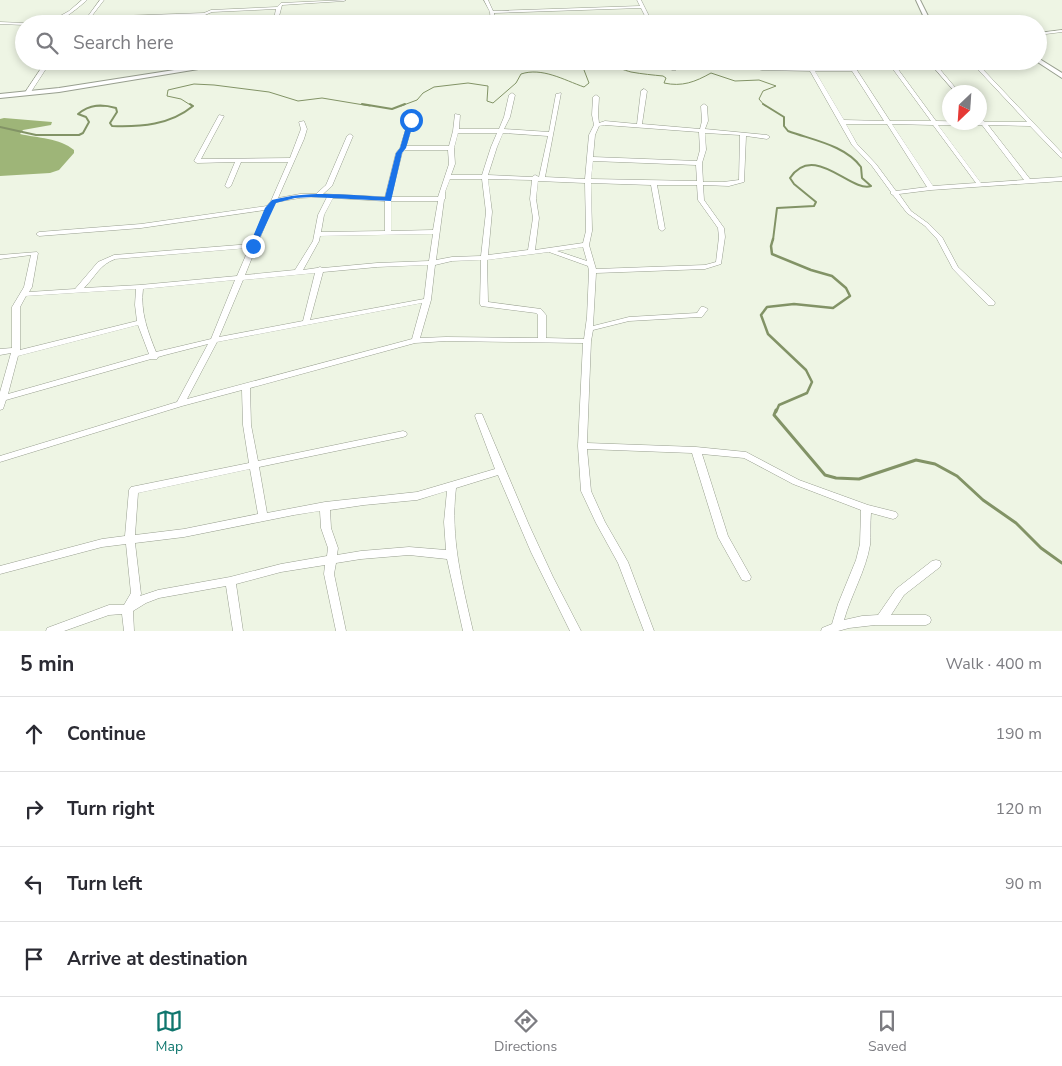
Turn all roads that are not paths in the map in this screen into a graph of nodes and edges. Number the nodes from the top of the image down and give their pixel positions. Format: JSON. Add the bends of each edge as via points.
{"nodes":[{"id":1,"x":85,"y":0,"type":"edge"},
{"id":2,"x":102,"y":0,"type":"edge"},
{"id":3,"x":344,"y":0,"type":"edge"},
{"id":4,"x":486,"y":0,"type":"edge"},
{"id":5,"x":639,"y":0,"type":"edge"},
{"id":6,"x":918,"y":0,"type":"edge"},
{"id":7,"x":643,"y":7,"type":"junction"},
{"id":8,"x":279,"y":8,"type":"junction"},
{"id":9,"x":492,"y":12,"type":"junction"},
{"id":10,"x":64,"y":15,"type":"edge"},
{"id":11,"x":90,"y":15,"type":"edge"},
{"id":12,"x":181,"y":15,"type":"edge"},
{"id":13,"x":277,"y":15,"type":"edge"},
{"id":14,"x":492,"y":15,"type":"edge"},
{"id":15,"x":647,"y":15,"type":"edge"},
{"id":16,"x":926,"y":15,"type":"edge"},
{"id":17,"x":0,"y":23,"type":"edge"},
{"id":18,"x":15,"y":24,"type":"edge"},
{"id":19,"x":1062,"y":31,"type":"edge"},
{"id":20,"x":1047,"y":33,"type":"edge"},
{"id":21,"x":1047,"y":66,"type":"edge"},
{"id":22,"x":44,"y":70,"type":"edge"},
{"id":23,"x":185,"y":70,"type":"edge"},
{"id":24,"x":812,"y":70,"type":"joint"},
{"id":25,"x":854,"y":70,"type":"joint"},
{"id":26,"x":896,"y":70,"type":"edge"},
{"id":27,"x":938,"y":70,"type":"edge"},
{"id":28,"x":981,"y":70,"type":"edge"},
{"id":29,"x":1062,"y":76,"type":"edge"},
{"id":30,"x":951,"y":85,"type":"edge"},
{"id":31,"x":644,"y":91,"type":"dead end"},
{"id":32,"x":28,"y":94,"type":"junction"},
{"id":33,"x":559,"y":94,"type":"dead end"},
{"id":34,"x":512,"y":95,"type":"dead end"},
{"id":35,"x":0,"y":96,"type":"edge"},
{"id":36,"x":596,"y":97,"type":"dead end"},
{"id":37,"x":704,"y":106,"type":"dead end"},
{"id":38,"x":457,"y":115,"type":"dead end"},
{"id":39,"x":220,"y":116,"type":"dead end"},
{"id":40,"x":411,"y":120,"type":"dead end"},
{"id":41,"x":987,"y":121,"type":"edge"},
{"id":42,"x":302,"y":122,"type":"dead end"},
{"id":43,"x":841,"y":122,"type":"junction"},
{"id":44,"x":887,"y":123,"type":"junction"},
{"id":45,"x":936,"y":123,"type":"junction"},
{"id":46,"x":942,"y":123,"type":"edge"},
{"id":47,"x":1032,"y":124,"type":"junction"},
{"id":48,"x":597,"y":125,"type":"junction"},
{"id":49,"x":639,"y":126,"type":"junction"},
{"id":50,"x":987,"y":128,"type":"edge"},
{"id":51,"x":456,"y":131,"type":"junction"},
{"id":52,"x":502,"y":131,"type":"junction"},
{"id":53,"x":702,"y":131,"type":"junction"},
{"id":54,"x":550,"y":134,"type":"junction"},
{"id":55,"x":743,"y":134,"type":"junction"},
{"id":56,"x":350,"y":136,"type":"dead end"},
{"id":57,"x":767,"y":137,"type":"dead end"},
{"id":58,"x":403,"y":148,"type":"junction"},
{"id":59,"x":451,"y":148,"type":"junction"},
{"id":60,"x":1059,"y":149,"type":"edge"},
{"id":61,"x":1062,"y":156,"type":"edge"},
{"id":62,"x":592,"y":159,"type":"junction"},
{"id":63,"x":239,"y":160,"type":"junction"},
{"id":64,"x":291,"y":160,"type":"junction"},
{"id":65,"x":699,"y":163,"type":"junction"},
{"id":66,"x":485,"y":176,"type":"junction"},
{"id":67,"x":448,"y":177,"type":"junction"},
{"id":68,"x":535,"y":177,"type":"junction"},
{"id":69,"x":542,"y":178,"type":"junction"},
{"id":70,"x":1062,"y":179,"type":"edge"},
{"id":71,"x":588,"y":180,"type":"junction"},
{"id":72,"x":1030,"y":182,"type":"junction"},
{"id":73,"x":654,"y":183,"type":"junction"},
{"id":74,"x":700,"y":183,"type":"junction"},
{"id":75,"x":980,"y":185,"type":"junction"},
{"id":76,"x":228,"y":186,"type":"dead end"},
{"id":77,"x":930,"y":188,"type":"junction"},
{"id":78,"x":892,"y":193,"type":"junction"},
{"id":79,"x":318,"y":195,"type":"junction"},
{"id":80,"x":331,"y":196,"type":"junction"},
{"id":81,"x":388,"y":199,"type":"junction"},
{"id":82,"x":442,"y":199,"type":"junction"},
{"id":83,"x":274,"y":201,"type":"junction"},
{"id":84,"x":269,"y":208,"type":"junction"},
{"id":85,"x":662,"y":229,"type":"dead end"},
{"id":86,"x":438,"y":232,"type":"junction"},
{"id":87,"x":388,"y":233,"type":"junction"},
{"id":88,"x":40,"y":234,"type":"dead end"},
{"id":89,"x":317,"y":234,"type":"junction"},
{"id":90,"x":586,"y":245,"type":"junction"},
{"id":91,"x":253,"y":246,"type":"junction"},
{"id":92,"x":550,"y":250,"type":"junction"},
{"id":93,"x":531,"y":251,"type":"junction"},
{"id":94,"x":0,"y":258,"type":"edge"},
{"id":95,"x":484,"y":258,"type":"junction"},
{"id":96,"x":433,"y":263,"type":"junction"},
{"id":97,"x":592,"y":268,"type":"junction"},
{"id":98,"x":320,"y":270,"type":"junction"},
{"id":99,"x":298,"y":272,"type":"junction"},
{"id":100,"x":240,"y":278,"type":"junction"},
{"id":101,"x":140,"y":287,"type":"junction"},
{"id":102,"x":78,"y":291,"type":"junction"},
{"id":103,"x":25,"y":294,"type":"junction"},
{"id":104,"x":427,"y":300,"type":"junction"},
{"id":105,"x":991,"y":303,"type":"dead end"},
{"id":106,"x":704,"y":309,"type":"dead end"},
{"id":107,"x":141,"y":322,"type":"junction"},
{"id":108,"x":306,"y":322,"type":"junction"},
{"id":109,"x":589,"y":329,"type":"junction"},
{"id":110,"x":214,"y":340,"type":"junction"},
{"id":111,"x":542,"y":340,"type":"junction"},
{"id":112,"x":414,"y":341,"type":"junction"},
{"id":113,"x":587,"y":341,"type":"junction"},
{"id":114,"x":0,"y":352,"type":"edge"},
{"id":115,"x":15,"y":352,"type":"junction"},
{"id":116,"x":154,"y":357,"type":"junction"},
{"id":117,"x":246,"y":386,"type":"junction"},
{"id":118,"x":4,"y":398,"type":"junction"},
{"id":119,"x":180,"y":404,"type":"junction"},
{"id":120,"x":0,"y":407,"type":"edge"},
{"id":121,"x":479,"y":416,"type":"dead end"},
{"id":122,"x":403,"y":434,"type":"dead end"},
{"id":123,"x":582,"y":446,"type":"junction"},
{"id":124,"x":696,"y":450,"type":"junction"},
{"id":125,"x":0,"y":459,"type":"edge"},
{"id":126,"x":256,"y":466,"type":"junction"},
{"id":127,"x":500,"y":471,"type":"junction"},
{"id":128,"x":452,"y":485,"type":"junction"},
{"id":129,"x":325,"y":506,"type":"junction"},
{"id":130,"x":866,"y":508,"type":"junction"},
{"id":131,"x":893,"y":515,"type":"dead end"},
{"id":132,"x":263,"y":516,"type":"junction"},
{"id":133,"x":130,"y":538,"type":"junction"},
{"id":134,"x":451,"y":555,"type":"junction"},
{"id":135,"x":330,"y":560,"type":"junction"},
{"id":136,"x":936,"y":564,"type":"dead end"},
{"id":137,"x":0,"y":570,"type":"edge"},
{"id":138,"x":746,"y":577,"type":"dead end"},
{"id":139,"x":230,"y":581,"type":"junction"},
{"id":140,"x":127,"y":609,"type":"junction"},
{"id":141,"x":881,"y":620,"type":"junction"},
{"id":142,"x":926,"y":620,"type":"dead end"},
{"id":143,"x":837,"y":626,"type":"junction"},
{"id":144,"x":51,"y":631,"type":"edge"},
{"id":145,"x":129,"y":631,"type":"edge"},
{"id":146,"x":238,"y":631,"type":"edge"},
{"id":147,"x":341,"y":631,"type":"edge"},
{"id":148,"x":468,"y":631,"type":"edge"},
{"id":149,"x":576,"y":631,"type":"edge"},
{"id":150,"x":649,"y":631,"type":"edge"},
{"id":151,"x":826,"y":631,"type":"edge"}],
"edges":[{"from":1,"to":10,"type":"street"},
{"from":2,"to":11,"type":"street"},
{"from":3,"to":8,"type":"street","via":[[287,2]]},
{"from":4,"to":9,"type":"street"},
{"from":5,"to":7,"type":"street"},
{"from":6,"to":16,"type":"street"},
{"from":7,"to":9,"type":"street"},
{"from":7,"to":15,"type":"street"},
{"from":8,"to":12,"type":"street"},
{"from":8,"to":13,"type":"street"},
{"from":9,"to":14,"type":"street"},
{"from":17,"to":18,"type":"street"},
{"from":19,"to":20,"type":"street"},
{"from":21,"to":29,"type":"street"},
{"from":22,"to":32,"type":"street"},
{"from":23,"to":32,"type":"street"},
{"from":24,"to":25,"type":"street"},
{"from":24,"to":43,"type":"street"},
{"from":25,"to":44,"type":"street"},
{"from":26,"to":45,"type":"street"},
{"from":27,"to":30,"type":"street"},
{"from":28,"to":47,"type":"street"},
{"from":31,"to":49,"type":"street"},
{"from":32,"to":35,"type":"street"},
{"from":33,"to":54,"type":"street"},
{"from":34,"to":52,"type":"street"},
{"from":36,"to":48,"type":"street"},
{"from":37,"to":53,"type":"street"},
{"from":38,"to":51,"type":"street"},
{"from":39,"to":63,"type":"street","via":[[198,161]]},
{"from":40,"to":58,"type":"street"},
{"from":41,"to":47,"type":"street"},
{"from":42,"to":64,"type":"street","via":[[304,129]]},
{"from":43,"to":44,"type":"street"},
{"from":43,"to":78,"type":"street"},
{"from":44,"to":45,"type":"street"},
{"from":44,"to":77,"type":"street"},
{"from":45,"to":46,"type":"street"},
{"from":45,"to":75,"type":"street"},
{"from":47,"to":60,"type":"street"},
{"from":48,"to":49,"type":"street"},
{"from":48,"to":62,"type":"street","via":[[592,135]]},
{"from":49,"to":53,"type":"street"},
{"from":50,"to":72,"type":"street"},
{"from":51,"to":52,"type":"street"},
{"from":51,"to":59,"type":"street"},
{"from":52,"to":54,"type":"street"},
{"from":52,"to":66,"type":"street"},
{"from":53,"to":55,"type":"street"},
{"from":53,"to":65,"type":"street","via":[[703,150]]},
{"from":54,"to":69,"type":"street"},
{"from":55,"to":57,"type":"street"},
{"from":55,"to":74,"type":"street","via":[[742,181]]},
{"from":56,"to":79,"type":"street","via":[[328,188]]},
{"from":58,"to":59,"type":"street"},
{"from":58,"to":81,"type":"street"},
{"from":59,"to":67,"type":"street"},
{"from":60,"to":61,"type":"street"},
{"from":62,"to":65,"type":"street"},
{"from":62,"to":71,"type":"street"},
{"from":63,"to":64,"type":"street"},
{"from":63,"to":76,"type":"street"},
{"from":64,"to":83,"type":"street"},
{"from":65,"to":74,"type":"street"},
{"from":66,"to":67,"type":"street"},
{"from":66,"to":68,"type":"street"},
{"from":66,"to":95,"type":"street","via":[[489,212]]},
{"from":67,"to":82,"type":"street"},
{"from":68,"to":69,"type":"street"},
{"from":68,"to":93,"type":"street","via":[[533,199],[536,218]]},
{"from":69,"to":71,"type":"street"},
{"from":70,"to":72,"type":"street"},
{"from":71,"to":73,"type":"street"},
{"from":71,"to":90,"type":"street","via":[[589,231]]},
{"from":72,"to":75,"type":"street"},
{"from":73,"to":74,"type":"street"},
{"from":73,"to":85,"type":"street"},
{"from":74,"to":97,"type":"street","via":[[702,203],[721,228],[719,263],[704,267]]},
{"from":75,"to":77,"type":"street"},
{"from":77,"to":78,"type":"street"},
{"from":78,"to":105,"type":"street","via":[[940,238],[955,268]]},
{"from":79,"to":80,"type":"street"},
{"from":79,"to":83,"type":"street"},
{"from":80,"to":81,"type":"street"},
{"from":80,"to":89,"type":"street","via":[[321,215]]},
{"from":81,"to":82,"type":"street"},
{"from":81,"to":87,"type":"street"},
{"from":82,"to":86,"type":"street"},
{"from":83,"to":84,"type":"street"},
{"from":84,"to":88,"type":"street","via":[[140,226]]},
{"from":84,"to":91,"type":"street"},
{"from":86,"to":87,"type":"street"},
{"from":86,"to":96,"type":"street"},
{"from":87,"to":89,"type":"street"},
{"from":89,"to":99,"type":"street"},
{"from":90,"to":92,"type":"street"},
{"from":90,"to":97,"type":"street"},
{"from":91,"to":100,"type":"street"},
{"from":91,"to":102,"type":"street","via":[[114,258],[98,264],[88,283]]},
{"from":92,"to":93,"type":"street"},
{"from":92,"to":97,"type":"street"},
{"from":93,"to":95,"type":"street"},
{"from":94,"to":103,"type":"street","via":[[35,253]]},
{"from":95,"to":96,"type":"street"},
{"from":95,"to":111,"type":"street","via":[[484,304],[538,311],[542,315]]},
{"from":96,"to":98,"type":"street"},
{"from":96,"to":104,"type":"street"},
{"from":97,"to":109,"type":"street"},
{"from":98,"to":99,"type":"street"},
{"from":98,"to":108,"type":"street"},
{"from":99,"to":100,"type":"street"},
{"from":100,"to":101,"type":"street"},
{"from":100,"to":110,"type":"street"},
{"from":101,"to":102,"type":"street"},
{"from":101,"to":107,"type":"street","via":[[137,300]]},
{"from":102,"to":103,"type":"street"},
{"from":103,"to":115,"type":"street","via":[[16,307]]},
{"from":104,"to":108,"type":"street","via":[[375,312]]},
{"from":104,"to":112,"type":"street"},
{"from":106,"to":109,"type":"street","via":[[699,315],[629,319]]},
{"from":107,"to":115,"type":"street"},
{"from":107,"to":116,"type":"street"},
{"from":108,"to":110,"type":"street"},
{"from":109,"to":113,"type":"street"},
{"from":110,"to":116,"type":"street"},
{"from":110,"to":119,"type":"street"},
{"from":111,"to":112,"type":"street"},
{"from":111,"to":113,"type":"street"},
{"from":112,"to":117,"type":"street"},
{"from":113,"to":123,"type":"street"},
{"from":114,"to":115,"type":"street"},
{"from":115,"to":118,"type":"street"},
{"from":116,"to":118,"type":"street"},
{"from":117,"to":119,"type":"street"},
{"from":117,"to":126,"type":"street","via":[[248,425]]},
{"from":118,"to":120,"type":"street"},
{"from":119,"to":125,"type":"street"},
{"from":121,"to":127,"type":"street"},
{"from":122,"to":126,"type":"street"},
{"from":123,"to":124,"type":"street"},
{"from":123,"to":150,"type":"street","via":[[586,491],[623,562]]},
{"from":124,"to":130,"type":"street","via":[[746,455],[796,482]]},
{"from":124,"to":138,"type":"street","via":[[723,536]]},
{"from":126,"to":132,"type":"street"},
{"from":126,"to":133,"type":"street","via":[[134,490]]},
{"from":127,"to":128,"type":"street"},
{"from":127,"to":149,"type":"street","via":[[550,583]]},
{"from":128,"to":129,"type":"street","via":[[416,496]]},
{"from":128,"to":134,"type":"street","via":[[448,507]]},
{"from":129,"to":132,"type":"street"},
{"from":129,"to":135,"type":"street","via":[[326,528],[333,548]]},
{"from":130,"to":131,"type":"street"},
{"from":130,"to":143,"type":"street","via":[[865,544]]},
{"from":132,"to":133,"type":"street","via":[[184,533]]},
{"from":133,"to":137,"type":"street"},
{"from":133,"to":140,"type":"street","via":[[136,594]]},
{"from":134,"to":135,"type":"street","via":[[409,551]]},
{"from":134,"to":148,"type":"street"},
{"from":135,"to":139,"type":"street"},
{"from":135,"to":147,"type":"street","via":[[329,574]]},
{"from":136,"to":141,"type":"street","via":[[900,592]]},
{"from":139,"to":140,"type":"street","via":[[158,594]]},
{"from":139,"to":146,"type":"street"},
{"from":140,"to":144,"type":"street","via":[[109,610]]},
{"from":140,"to":145,"type":"street"},
{"from":141,"to":142,"type":"street"},
{"from":141,"to":143,"type":"street"},
{"from":143,"to":151,"type":"street"}]}
